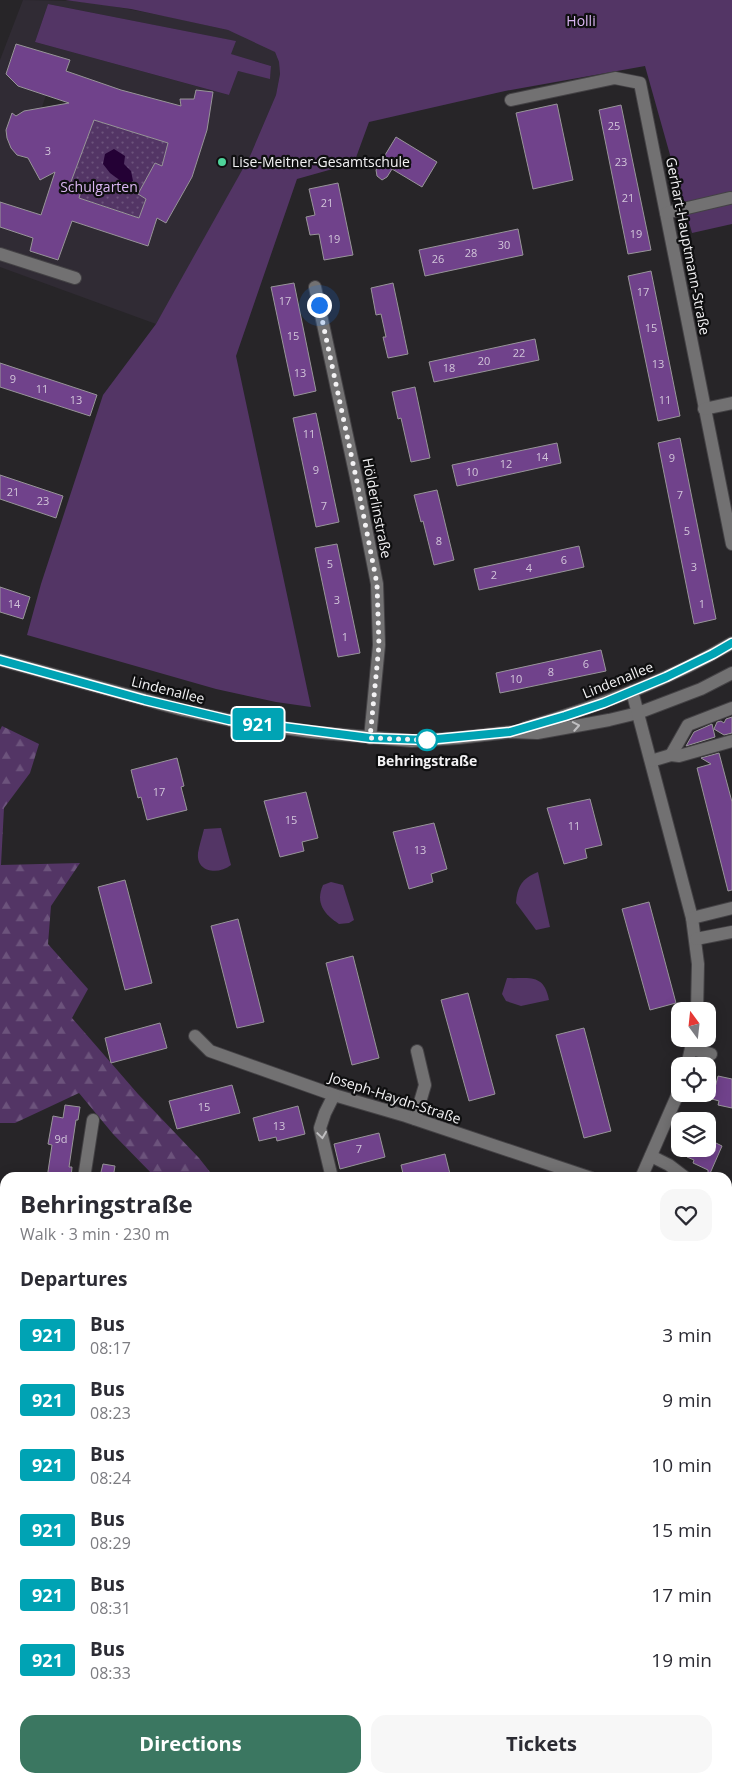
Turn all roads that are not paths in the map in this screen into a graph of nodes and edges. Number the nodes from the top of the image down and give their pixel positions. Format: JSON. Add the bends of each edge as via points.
{"nodes":[{"id":1,"x":511,"y":100,"type":"dead end"},
{"id":2,"x":730,"y":198,"type":"dead end"},
{"id":3,"x":666,"y":213,"type":"junction"},
{"id":4,"x":0,"y":254,"type":"edge"},
{"id":5,"x":75,"y":278,"type":"dead end"},
{"id":6,"x":315,"y":287,"type":"dead end"},
{"id":7,"x":732,"y":403,"type":"edge"},
{"id":8,"x":704,"y":409,"type":"junction"},
{"id":9,"x":732,"y":544,"type":"edge"},
{"id":10,"x":732,"y":644,"type":"edge"},
{"id":11,"x":0,"y":660,"type":"edge"},
{"id":12,"x":732,"y":673,"type":"edge"},
{"id":13,"x":632,"y":691,"type":"junction"},
{"id":14,"x":732,"y":708,"type":"edge"},
{"id":15,"x":638,"y":714,"type":"junction"},
{"id":16,"x":510,"y":732,"type":"junction"},
{"id":17,"x":370,"y":738,"type":"junction"},
{"id":18,"x":732,"y":741,"type":"edge"},
{"id":19,"x":672,"y":755,"type":"junction"},
{"id":20,"x":651,"y":761,"type":"junction"},
{"id":21,"x":732,"y":908,"type":"edge"},
{"id":22,"x":692,"y":918,"type":"junction"},
{"id":23,"x":732,"y":932,"type":"edge"},
{"id":24,"x":696,"y":939,"type":"junction"},
{"id":25,"x":697,"y":1002,"type":"edge"},
{"id":26,"x":195,"y":1036,"type":"dead end"},
{"id":27,"x":700,"y":1048,"type":"edge"},
{"id":28,"x":417,"y":1051,"type":"dead end"},
{"id":29,"x":711,"y":1054,"type":"dead end"},
{"id":30,"x":334,"y":1095,"type":"junction"},
{"id":31,"x":674,"y":1102,"type":"edge"},
{"id":32,"x":415,"y":1119,"type":"junction"},
{"id":33,"x":93,"y":1120,"type":"dead end"},
{"id":34,"x":651,"y":1156,"type":"junction"},
{"id":35,"x":85,"y":1172,"type":"edge"},
{"id":36,"x":331,"y":1172,"type":"edge"},
{"id":37,"x":573,"y":1172,"type":"edge"},
{"id":38,"x":644,"y":1172,"type":"edge"},
{"id":39,"x":678,"y":1172,"type":"edge"}],
"edges":[{"from":1,"to":3,"type":"street","name":"Gerhart-Hauptmann-Straße","via":[[616,78],[640,83]]},
{"from":2,"to":3,"type":"street"},
{"from":3,"to":8,"type":"street","name":"Gerhart-Hauptmann-Straße"},
{"from":4,"to":5,"type":"street"},
{"from":6,"to":17,"type":"street","name":"Hölderlinstraße","via":[[377,584],[379,645]]},
{"from":7,"to":8,"type":"street"},
{"from":8,"to":9,"type":"street","name":"Gerhart-Hauptmann-Straße"},
{"from":10,"to":13,"type":"street","name":"Lindenallee"},
{"from":11,"to":17,"type":"street","name":"Lindenallee","via":[[229,720]]},
{"from":12,"to":15,"type":"street","name":"Lindenallee"},
{"from":13,"to":15,"type":"street"},
{"from":13,"to":16,"type":"street","name":"Lindenallee"},
{"from":14,"to":19,"type":"street","via":[[688,725]]},
{"from":16,"to":15,"type":"street","name":"Lindenallee","one_way":true,"via":[[537,733]]},
{"from":15,"to":20,"type":"street"},
{"from":16,"to":17,"type":"street","name":"Lindenallee","via":[[427,740]]},
{"from":18,"to":19,"type":"street","via":[[679,756]]},
{"from":19,"to":20,"type":"street"},
{"from":20,"to":22,"type":"street"},
{"from":21,"to":22,"type":"street"},
{"from":22,"to":24,"type":"street"},
{"from":23,"to":24,"type":"street"},
{"from":24,"to":25,"type":"street"},
{"from":26,"to":30,"type":"street","name":"Joseph-Haydn-Straße","via":[[210,1051]]},
{"from":27,"to":29,"type":"street"},
{"from":28,"to":32,"type":"street","via":[[426,1085]]},
{"from":30,"to":32,"type":"street","name":"Joseph-Haydn-Straße"},
{"from":30,"to":36,"type":"street","one_way":true,"via":[[320,1128]]},
{"from":31,"to":34,"type":"street"},
{"from":32,"to":37,"type":"street","name":"Joseph-Haydn-Straße"},
{"from":33,"to":35,"type":"street"},
{"from":34,"to":38,"type":"street"},
{"from":34,"to":39,"type":"street"}]}
